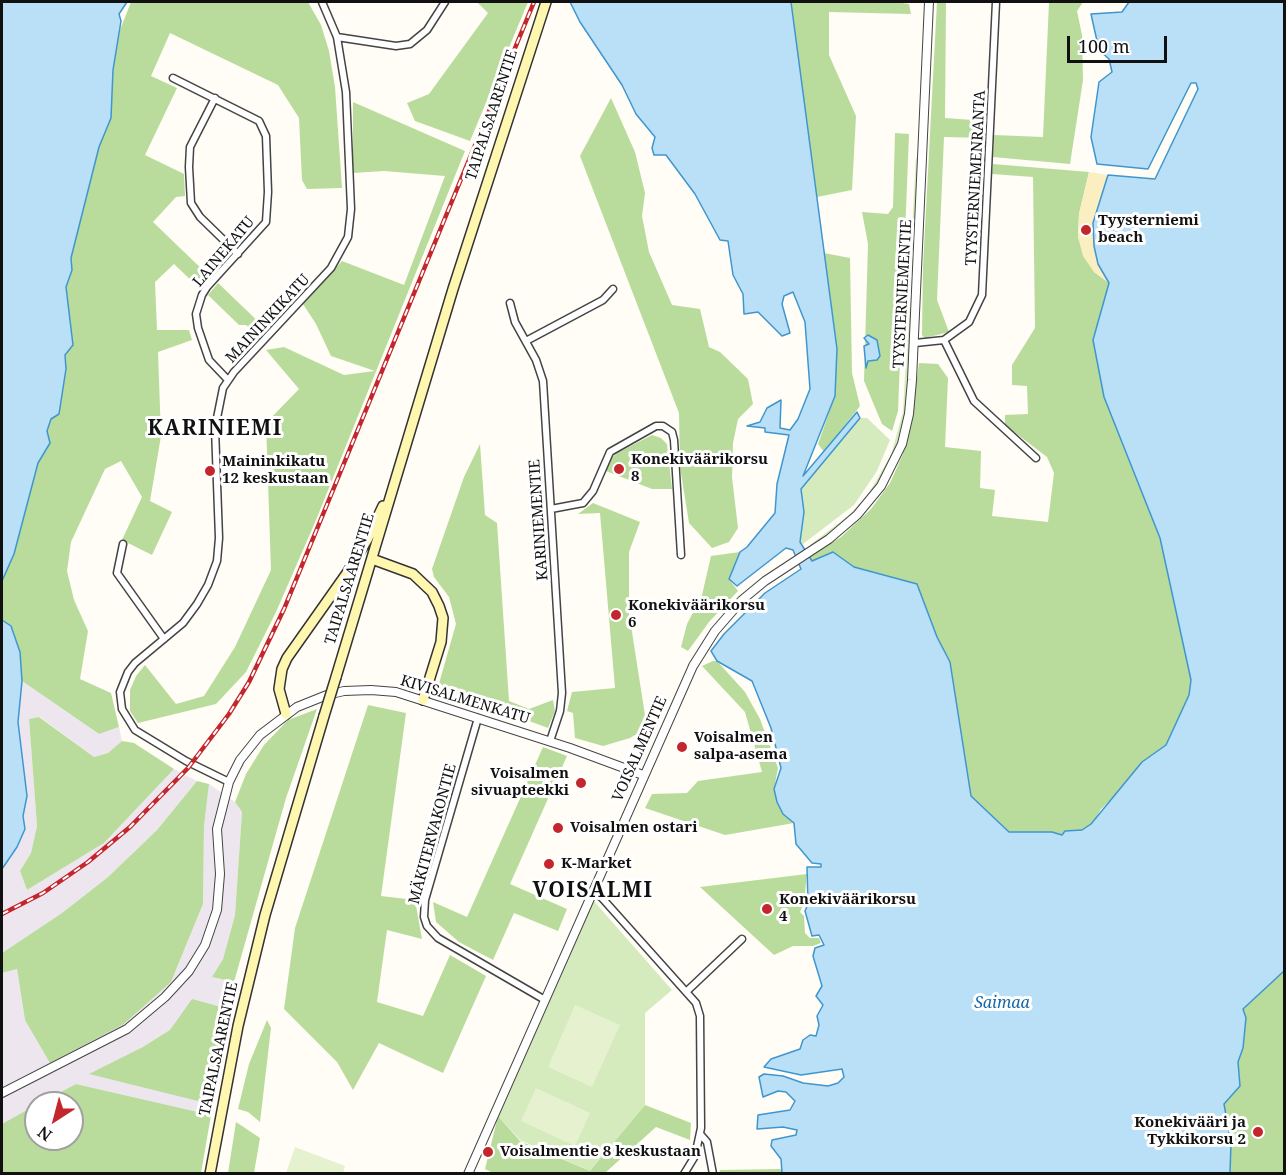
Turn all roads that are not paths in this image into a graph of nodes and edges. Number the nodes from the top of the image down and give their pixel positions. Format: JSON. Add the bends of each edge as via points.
{"nodes":[{"id":1,"x":322,"y":2,"type":"edge"},
{"id":2,"x":445,"y":2,"type":"edge"},
{"id":3,"x":546,"y":2,"type":"edge"},
{"id":4,"x":929,"y":2,"type":"edge"},
{"id":5,"x":996,"y":2,"type":"edge"},
{"id":6,"x":337,"y":37,"type":"junction"},
{"id":7,"x":173,"y":78,"type":"dead end"},
{"id":8,"x":214,"y":98,"type":"junction"},
{"id":9,"x":238,"y":254,"type":"junction"},
{"id":10,"x":613,"y":289,"type":"dead end"},
{"id":11,"x":510,"y":303,"type":"dead end"},
{"id":12,"x":944,"y":340,"type":"junction"},
{"id":13,"x":526,"y":341,"type":"junction"},
{"id":14,"x":915,"y":343,"type":"junction"},
{"id":15,"x":228,"y":380,"type":"junction"},
{"id":16,"x":409,"y":436,"type":"junction"},
{"id":17,"x":1036,"y":458,"type":"dead end"},
{"id":18,"x":551,"y":509,"type":"junction"},
{"id":19,"x":123,"y":544,"type":"dead end"},
{"id":20,"x":681,"y":555,"type":"dead end"},
{"id":21,"x":372,"y":559,"type":"junction"},
{"id":22,"x":792,"y":563,"type":"joint"},
{"id":23,"x":164,"y":639,"type":"junction"},
{"id":24,"x":423,"y":700,"type":"junction"},
{"id":25,"x":286,"y":714,"type":"junction"},
{"id":26,"x":478,"y":718,"type":"junction"},
{"id":27,"x":550,"y":741,"type":"junction"},
{"id":28,"x":644,"y":775,"type":"junction"},
{"id":29,"x":229,"y":782,"type":"junction"},
{"id":30,"x":593,"y":891,"type":"junction"},
{"id":31,"x":742,"y":939,"type":"dead end"},
{"id":32,"x":686,"y":992,"type":"junction"},
{"id":33,"x":545,"y":1000,"type":"junction"},
{"id":34,"x":2,"y":1093,"type":"edge"},
{"id":35,"x":700,"y":1134,"type":"junction"},
{"id":36,"x":210,"y":1173,"type":"edge"},
{"id":37,"x":468,"y":1173,"type":"edge"},
{"id":38,"x":684,"y":1173,"type":"edge"},
{"id":39,"x":713,"y":1173,"type":"edge"}],
"edges":[{"from":1,"to":6,"type":"street","name":"MAININKIKATU"},
{"from":2,"to":6,"type":"street","via":[[427,30],[410,44],[396,46]]},
{"from":3,"to":16,"type":"main road","name":"TAIPALSAARENTIE","via":[[497,147]]},
{"from":4,"to":14,"type":"street","name":"TYYSTERNIEMENTIE"},
{"from":5,"to":12,"type":"street","name":"TYYSTERNIEMENRANTA","via":[[982,295],[969,322]]},
{"from":6,"to":15,"type":"street","name":"MAININKIKATU","via":[[346,92],[351,209],[348,237],[332,268]]},
{"from":7,"to":8,"type":"street","name":"LAINEKATU"},
{"from":8,"to":9,"type":"street","via":[[190,147],[191,203]]},
{"from":8,"to":9,"type":"street","name":"LAINEKATU","via":[[260,121],[266,136],[268,214],[260,230]]},
{"from":9,"to":15,"type":"street","name":"LAINEKATU","via":[[202,295],[196,314],[209,360]]},
{"from":10,"to":13,"type":"street","via":[[603,300]]},
{"from":11,"to":13,"type":"street","name":"KARINIEMENTIE"},
{"from":12,"to":14,"type":"street"},
{"from":12,"to":17,"type":"street","via":[[974,400]]},
{"from":13,"to":18,"type":"street","name":"KARINIEMENTIE","via":[[543,381]]},
{"from":14,"to":22,"type":"street","name":"TYYSTERNIEMENTIE","via":[[909,414],[896,461],[857,515]]},
{"from":15,"to":23,"type":"street","name":"MAININKIKATU","via":[[220,397],[215,428],[217,561],[197,604]]},
{"from":16,"to":21,"type":"main road","name":"TAIPALSAARENTIE"},
{"from":16,"to":25,"type":"main road","via":[[367,540],[284,663],[279,689]]},
{"from":18,"to":20,"type":"street","via":[[582,503],[593,491],[610,452],[656,426],[663,426],[672,432],[674,440]]},
{"from":18,"to":27,"type":"street","name":"KARINIEMENTIE","via":[[562,693]]},
{"from":19,"to":23,"type":"street","via":[[117,573]]},
{"from":21,"to":24,"type":"main road","via":[[413,574],[432,592],[439,606],[443,630]]},
{"from":21,"to":36,"type":"main road","name":"TAIPALSAARENTIE","bridge":true,"via":[[262,926]]},
{"from":22,"to":28,"type":"street","name":"VOISALMENTIE","via":[[748,595],[715,631],[693,666]]},
{"from":23,"to":29,"type":"street","name":"MAININKIKATU","via":[[128,672],[120,692],[125,717],[135,730],[160,747]]},
{"from":24,"to":25,"type":"street","name":"KIVISALMENKATU","via":[[383,690],[344,691],[312,700]]},
{"from":24,"to":26,"type":"street","name":"KIVISALMENKATU"},
{"from":25,"to":29,"type":"street","name":"KIVISALMENKATU","via":[[249,747]]},
{"from":26,"to":27,"type":"street","name":"KIVISALMENKATU"},
{"from":26,"to":33,"type":"street","name":"MÄKITERVAKONTIE","via":[[425,900],[424,917],[438,938]]},
{"from":27,"to":28,"type":"street","name":"KIVISALMENKATU"},
{"from":28,"to":30,"type":"street","name":"VOISALMENTIE"},
{"from":29,"to":34,"type":"street","name":"KIVISALMENKATU","via":[[217,829],[217,910],[205,945],[189,971],[150,1011],[120,1034]]},
{"from":30,"to":32,"type":"street"},
{"from":30,"to":33,"type":"street","name":"VOISALMENTIE"},
{"from":31,"to":32,"type":"street"},
{"from":32,"to":35,"type":"street","via":[[700,1016]]},
{"from":33,"to":37,"type":"street","name":"VOISALMENTIE"},
{"from":35,"to":38,"type":"street","via":[[695,1156]]},
{"from":35,"to":39,"type":"street","via":[[707,1142]]}]}
